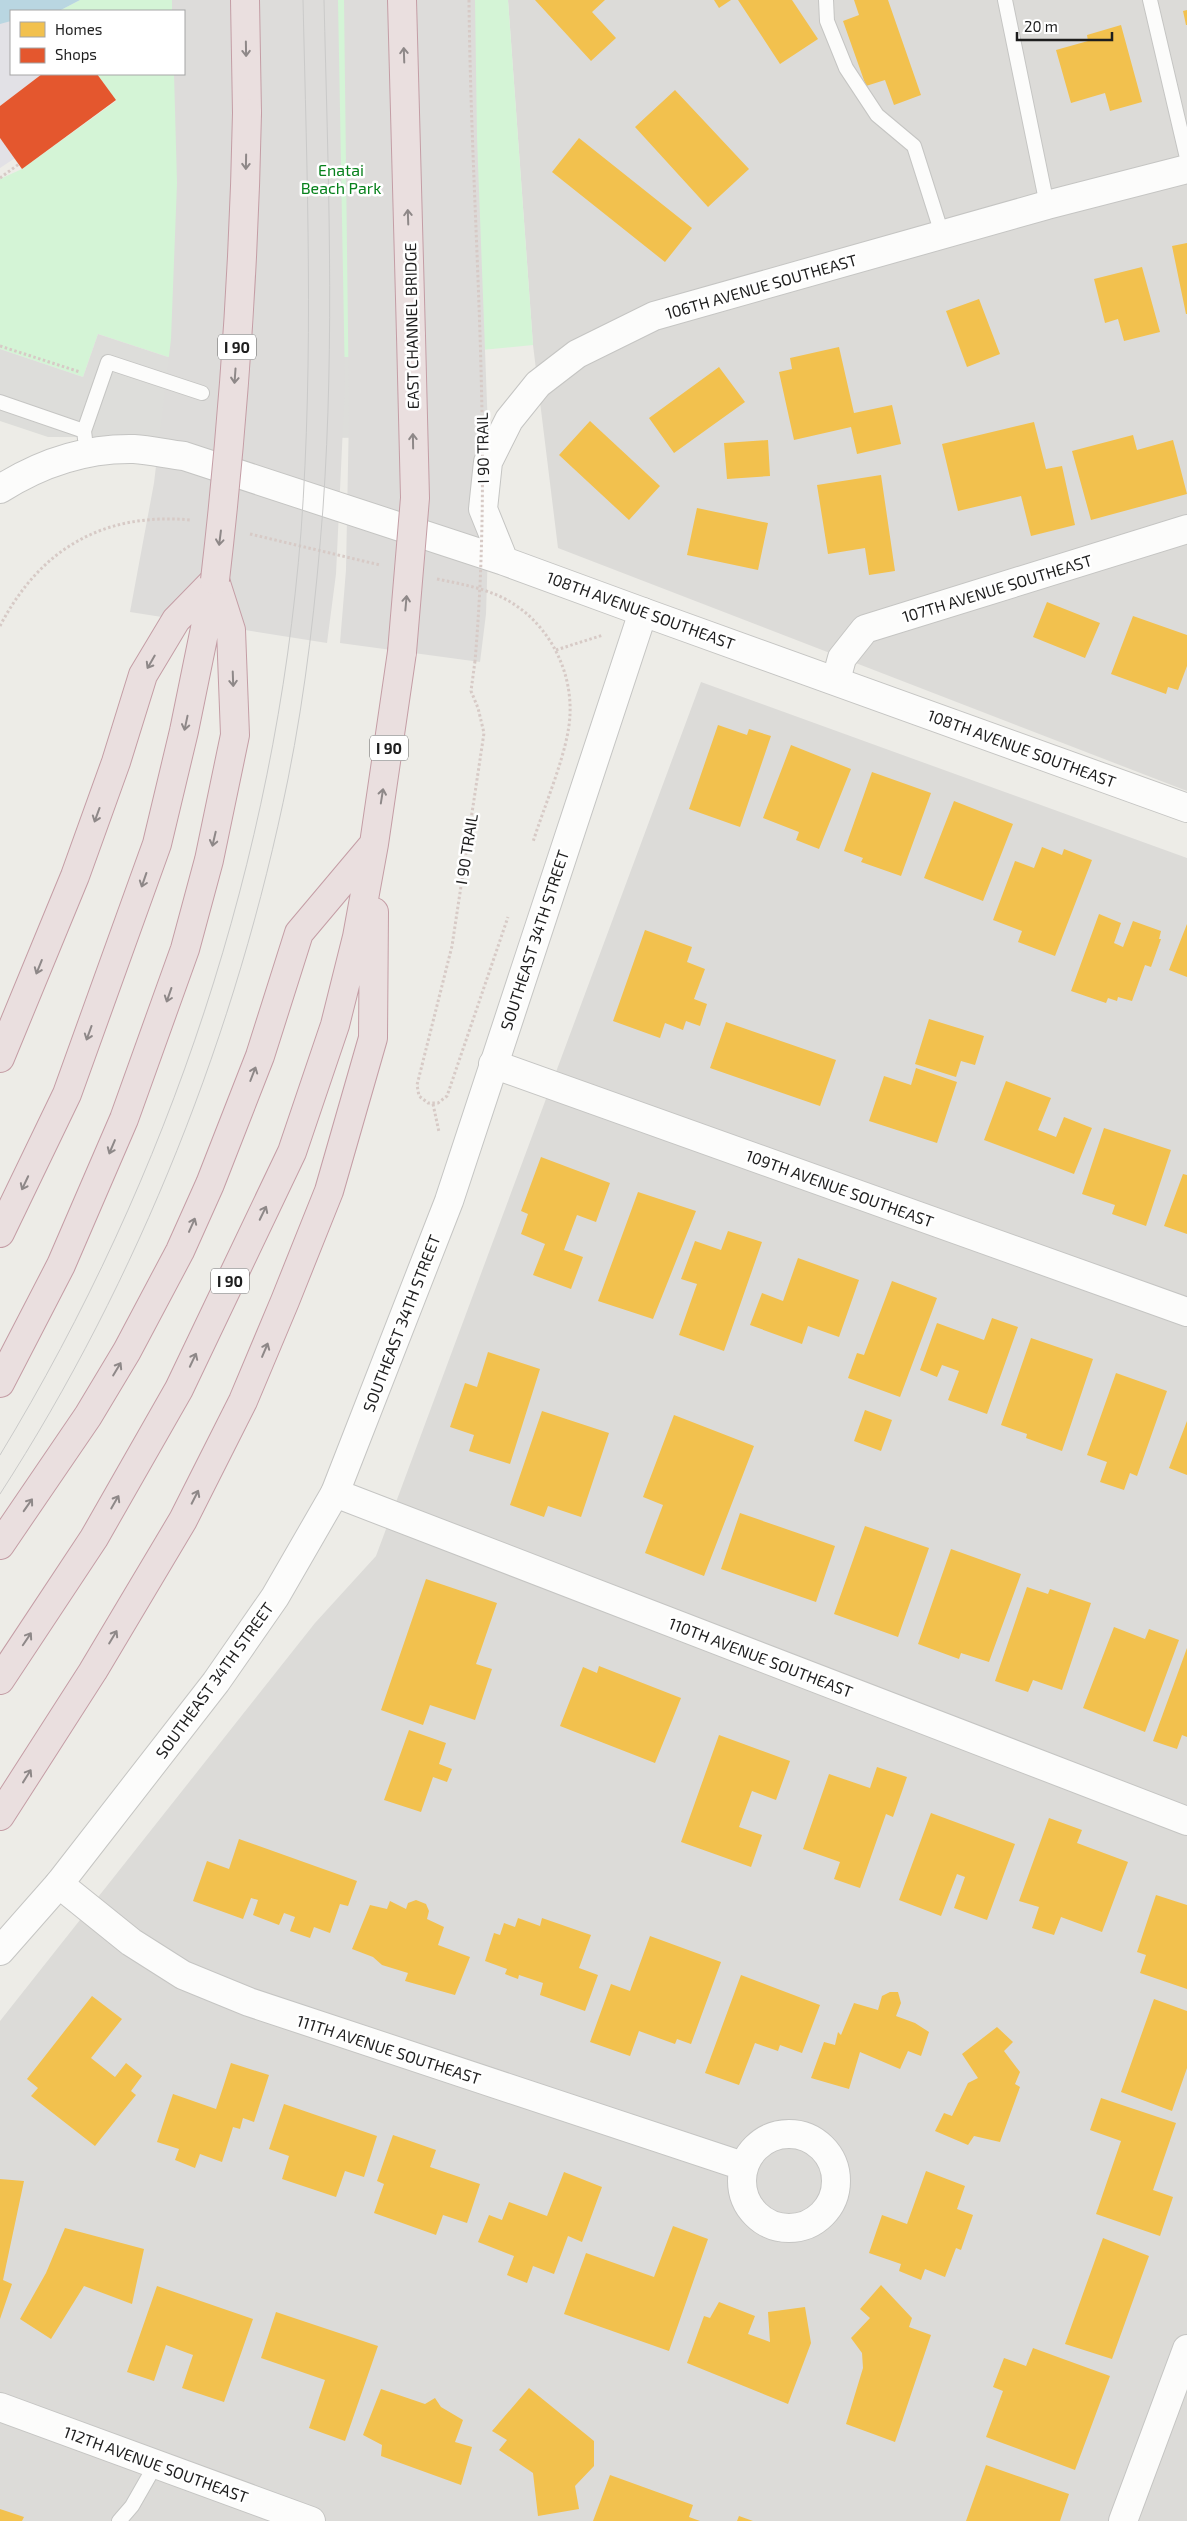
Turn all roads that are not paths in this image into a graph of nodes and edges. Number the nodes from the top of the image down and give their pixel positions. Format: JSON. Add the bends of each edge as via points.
{"nodes":[{"id":1,"x":245,"y":0,"type":"edge"},
{"id":2,"x":402,"y":0,"type":"edge"},
{"id":3,"x":826,"y":0,"type":"edge"},
{"id":4,"x":1005,"y":0,"type":"edge"},
{"id":5,"x":1150,"y":0,"type":"edge"},
{"id":6,"x":1187,"y":158,"type":"edge"},
{"id":7,"x":1187,"y":169,"type":"edge"},
{"id":8,"x":1047,"y":204,"type":"junction"},
{"id":9,"x":942,"y":234,"type":"junction"},
{"id":10,"x":202,"y":393,"type":"dead end"},
{"id":11,"x":0,"y":402,"type":"edge"},
{"id":12,"x":85,"y":441,"type":"junction"},
{"id":13,"x":0,"y":489,"type":"edge"},
{"id":14,"x":1187,"y":529,"type":"edge"},
{"id":15,"x":504,"y":560,"type":"junction"},
{"id":16,"x":215,"y":580,"type":"junction"},
{"id":17,"x":643,"y":612,"type":"junction"},
{"id":18,"x":220,"y":627,"type":"junction"},
{"id":19,"x":836,"y":680,"type":"junction"},
{"id":20,"x":1187,"y":808,"type":"edge"},
{"id":21,"x":374,"y":844,"type":"junction"},
{"id":22,"x":0,"y":1058,"type":"edge"},
{"id":23,"x":493,"y":1064,"type":"junction"},
{"id":24,"x":0,"y":1233,"type":"edge"},
{"id":25,"x":1187,"y":1312,"type":"edge"},
{"id":26,"x":0,"y":1384,"type":"edge"},
{"id":27,"x":335,"y":1493,"type":"junction"},
{"id":28,"x":0,"y":1545,"type":"edge"},
{"id":29,"x":0,"y":1680,"type":"edge"},
{"id":30,"x":0,"y":1816,"type":"edge"},
{"id":31,"x":1187,"y":1820,"type":"edge"},
{"id":32,"x":59,"y":1884,"type":"junction"},
{"id":33,"x":0,"y":1951,"type":"edge"},
{"id":34,"x":743,"y":2166,"type":"dead end"},
{"id":35,"x":1187,"y":2349,"type":"edge"},
{"id":36,"x":0,"y":2407,"type":"edge"},
{"id":37,"x":156,"y":2464,"type":"junction"},
{"id":38,"x":119,"y":2521,"type":"edge"},
{"id":39,"x":311,"y":2521,"type":"edge"},
{"id":40,"x":1123,"y":2521,"type":"edge"}],
"edges":[{"from":1,"to":16,"type":"highway","number":"I 90","one_way":true,"bridge":true,"via":[[248,113],[244,215],[230,448]]},
{"from":21,"to":2,"type":"highway","name":"EAST CHANNEL BRIDGE","number":"I 90","one_way":true,"bridge":true,"via":[[402,652],[415,498]]},
{"from":3,"to":9,"type":"lane","via":[[827,21],[846,68],[876,114],[914,146]]},
{"from":4,"to":8,"type":"lane"},
{"from":5,"to":6,"type":"lane"},
{"from":7,"to":8,"type":"street","name":"106TH AVENUE SOUTHEAST"},
{"from":8,"to":9,"type":"street","name":"106TH AVENUE SOUTHEAST"},
{"from":9,"to":15,"type":"street","name":"106TH AVENUE SOUTHEAST","via":[[654,316],[577,354],[538,384],[509,420],[488,462],[483,509]]},
{"from":10,"to":12,"type":"lane","via":[[108,362]]},
{"from":11,"to":12,"type":"lane"},
{"from":12,"to":13,"type":"street","name":"108TH AVENUE SOUTHEAST"},
{"from":12,"to":15,"type":"street","name":"108TH AVENUE SOUTHEAST","via":[[184,456]]},
{"from":14,"to":19,"type":"street","name":"107TH AVENUE SOUTHEAST","via":[[865,629],[842,658]]},
{"from":15,"to":17,"type":"street","name":"108TH AVENUE SOUTHEAST"},
{"from":16,"to":18,"type":"highway"},
{"from":16,"to":22,"type":"highway","one_way":true,"via":[[176,620],[143,675],[75,876]]},
{"from":17,"to":19,"type":"street","name":"108TH AVENUE SOUTHEAST"},
{"from":17,"to":23,"type":"street","name":"SOUTHEAST 34TH STREET"},
{"from":18,"to":24,"type":"highway","one_way":true,"via":[[157,844],[67,1094]]},
{"from":18,"to":26,"type":"highway","one_way":true,"via":[[234,735],[210,860],[185,949],[124,1119],[61,1265]]},
{"from":19,"to":20,"type":"street","name":"108TH AVENUE SOUTHEAST"},
{"from":28,"to":21,"type":"highway","one_way":true,"via":[[128,1352],[180,1251],[254,1072],[299,934]]},
{"from":29,"to":21,"type":"highway","number":"I 90","one_way":true,"via":[[94,1538],[174,1397],[292,1152],[335,1025],[357,937]]},
{"from":30,"to":21,"type":"highway","one_way":true,"via":[[88,1679],[183,1520],[243,1401],[329,1191],[373,1038]]},
{"from":23,"to":25,"type":"street","name":"109TH AVENUE SOUTHEAST"},
{"from":23,"to":27,"type":"street","name":"SOUTHEAST 34TH STREET","via":[[449,1201]]},
{"from":27,"to":31,"type":"street","name":"110TH AVENUE SOUTHEAST"},
{"from":27,"to":32,"type":"street","name":"SOUTHEAST 34TH STREET","via":[[275,1597],[216,1682]]},
{"from":32,"to":33,"type":"street","name":"SOUTHEAST 34TH STREET"},
{"from":32,"to":34,"type":"street","name":"111TH AVENUE SOUTHEAST","via":[[131,1942],[183,1975],[249,2002]]},
{"from":35,"to":40,"type":"street"},
{"from":36,"to":37,"type":"street","name":"112TH AVENUE SOUTHEAST"},
{"from":37,"to":38,"type":"lane","via":[[132,2506]]},
{"from":37,"to":39,"type":"street","name":"112TH AVENUE SOUTHEAST"}]}
